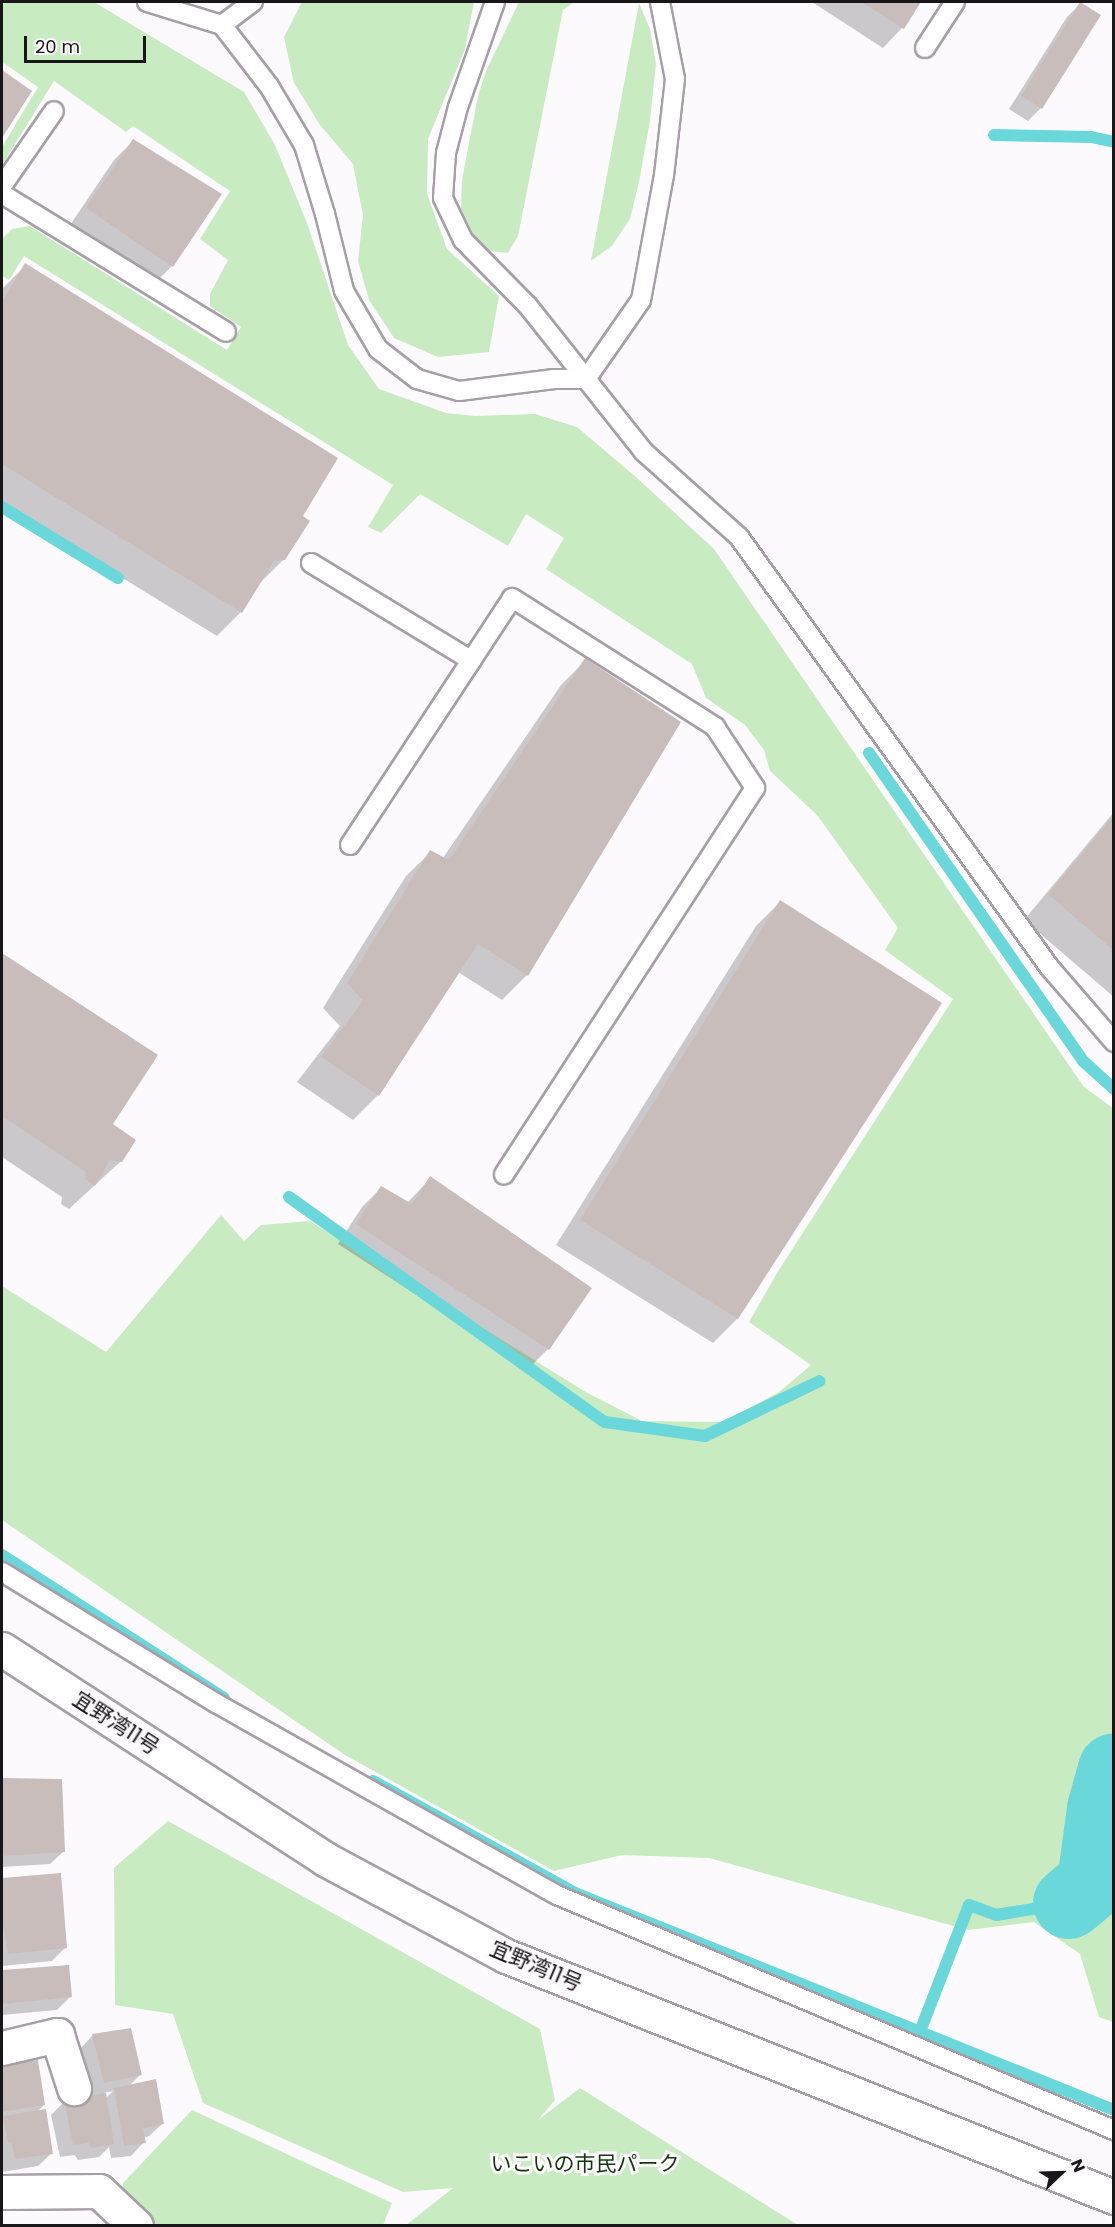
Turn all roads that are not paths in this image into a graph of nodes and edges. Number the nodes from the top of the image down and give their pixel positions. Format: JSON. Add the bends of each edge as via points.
{"nodes":[{"id":1,"x":147,"y":2,"type":"edge"},
{"id":2,"x":253,"y":2,"type":"edge"},
{"id":3,"x":495,"y":2,"type":"edge"},
{"id":4,"x":660,"y":2,"type":"edge"},
{"id":5,"x":955,"y":2,"type":"edge"},
{"id":6,"x":222,"y":25,"type":"junction"},
{"id":7,"x":925,"y":48,"type":"dead end"},
{"id":8,"x":54,"y":111,"type":"dead end"},
{"id":9,"x":2,"y":186,"type":"edge"},
{"id":10,"x":2,"y":194,"type":"edge"},
{"id":11,"x":226,"y":332,"type":"dead end"},
{"id":12,"x":586,"y":379,"type":"junction"},
{"id":13,"x":311,"y":563,"type":"dead end"},
{"id":14,"x":472,"y":661,"type":"junction"},
{"id":15,"x":350,"y":845,"type":"dead end"},
{"id":16,"x":1113,"y":1042,"type":"edge"},
{"id":17,"x":504,"y":1175,"type":"dead end"},
{"id":18,"x":2,"y":1572,"type":"edge"},
{"id":19,"x":2,"y":1649,"type":"edge"},
{"id":20,"x":2,"y":2049,"type":"edge"},
{"id":21,"x":74,"y":2088,"type":"dead end"},
{"id":22,"x":1113,"y":2130,"type":"edge"},
{"id":23,"x":2,"y":2192,"type":"edge"},
{"id":24,"x":1113,"y":2197,"type":"edge"},
{"id":25,"x":136,"y":2226,"type":"edge"}],
"edges":[{"from":1,"to":6,"type":"lane"},
{"from":2,"to":6,"type":"lane"},
{"from":3,"to":12,"type":"lane","via":[[458,107],[446,153],[443,198],[463,240],[528,306]]},
{"from":4,"to":12,"type":"lane","via":[[675,79],[664,175],[641,300]]},
{"from":5,"to":7,"type":"lane"},
{"from":6,"to":12,"type":"lane","via":[[269,86],[304,145],[344,291],[378,349],[417,379],[459,392],[554,379]]},
{"from":8,"to":9,"type":"lane"},
{"from":10,"to":11,"type":"lane"},
{"from":12,"to":16,"type":"lane","via":[[644,452],[739,537],[1050,968]]},
{"from":13,"to":14,"type":"lane"},
{"from":14,"to":15,"type":"lane"},
{"from":14,"to":17,"type":"lane","via":[[512,598],[715,728],[755,788]]},
{"from":18,"to":22,"type":"lane","via":[[216,1703],[556,1895]]},
{"from":19,"to":24,"type":"street","name":"宜野湾11号","via":[[327,1860],[506,1956]]},
{"from":20,"to":21,"type":"street","via":[[57,2035]]},
{"from":23,"to":25,"type":"street","via":[[99,2191]]}]}
